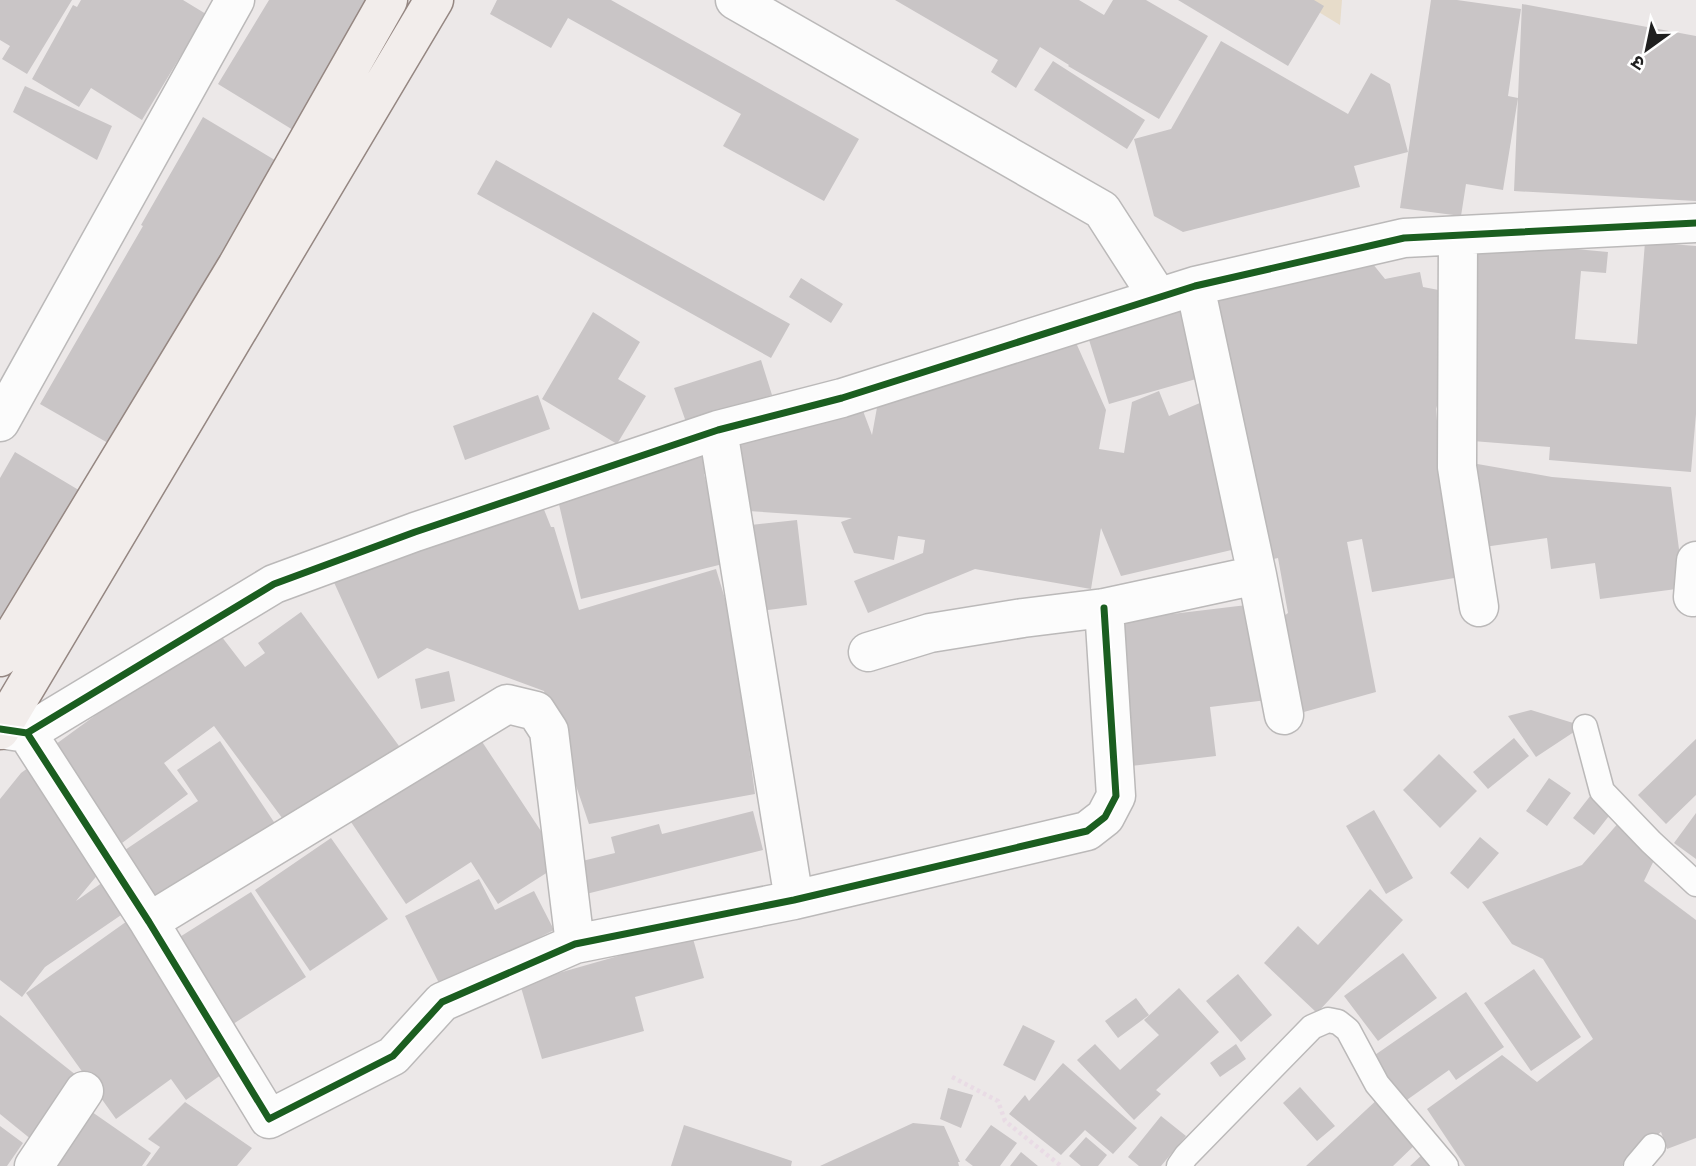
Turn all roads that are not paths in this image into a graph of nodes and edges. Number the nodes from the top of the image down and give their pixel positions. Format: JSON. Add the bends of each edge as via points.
{"nodes":[{"id":1,"x":234,"y":0,"type":"edge"},
{"id":2,"x":388,"y":0,"type":"edge"},
{"id":3,"x":434,"y":0,"type":"edge"},
{"id":4,"x":735,"y":0,"type":"edge"},
{"id":5,"x":1696,"y":223,"type":"edge"},
{"id":6,"x":1458,"y":236,"type":"junction"},
{"id":7,"x":1195,"y":286,"type":"junction"},
{"id":8,"x":1158,"y":297,"type":"junction"},
{"id":9,"x":4,"y":405,"type":"edge"},
{"id":10,"x":718,"y":430,"type":"junction"},
{"id":11,"x":1257,"y":575,"type":"junction"},
{"id":12,"x":1479,"y":607,"type":"dead end"},
{"id":13,"x":1104,"y":608,"type":"junction"},
{"id":14,"x":868,"y":652,"type":"dead end"},
{"id":15,"x":0,"y":657,"type":"edge"},
{"id":16,"x":1284,"y":715,"type":"dead end"},
{"id":17,"x":1585,"y":727,"type":"dead end"},
{"id":18,"x":9,"y":731,"type":"edge"},
{"id":19,"x":1696,"y":884,"type":"edge"},
{"id":20,"x":794,"y":900,"type":"junction"},
{"id":21,"x":149,"y":922,"type":"junction"},
{"id":22,"x":575,"y":944,"type":"junction"},
{"id":23,"x":84,"y":1091,"type":"dead end"},
{"id":24,"x":1653,"y":1146,"type":"dead end"},
{"id":25,"x":34,"y":1166,"type":"edge"},
{"id":26,"x":1179,"y":1166,"type":"edge"},
{"id":27,"x":1446,"y":1166,"type":"edge"},
{"id":28,"x":1636,"y":1166,"type":"edge"}],
"edges":[{"from":1,"to":9,"type":"street"},
{"from":2,"to":15,"type":"street","via":[[237,266]]},
{"from":3,"to":18,"type":"street"},
{"from":4,"to":8,"type":"street","via":[[1102,210]]},
{"from":5,"to":6,"type":"street"},
{"from":6,"to":7,"type":"street","via":[[1404,238]]},
{"from":6,"to":12,"type":"street","via":[[1457,467]]},
{"from":7,"to":8,"type":"street"},
{"from":7,"to":11,"type":"street"},
{"from":8,"to":10,"type":"street","via":[[842,398]]},
{"from":10,"to":18,"type":"street","via":[[274,584]]},
{"from":10,"to":20,"type":"street"},
{"from":11,"to":13,"type":"street"},
{"from":11,"to":16,"type":"street"},
{"from":13,"to":14,"type":"street","via":[[930,632]]},
{"from":13,"to":20,"type":"street","via":[[1116,796],[1105,817],[1087,831]]},
{"from":17,"to":19,"type":"lane","via":[[1602,791]]},
{"from":18,"to":21,"type":"street"},
{"from":20,"to":22,"type":"street"},
{"from":21,"to":22,"type":"street","via":[[269,1118],[393,1056],[442,1002]]},
{"from":21,"to":22,"type":"street","via":[[507,704],[536,711],[549,731]]},
{"from":23,"to":25,"type":"street"},
{"from":24,"to":28,"type":"lane"},
{"from":26,"to":27,"type":"lane","via":[[1311,1027],[1328,1020],[1348,1031],[1377,1084]]}]}
